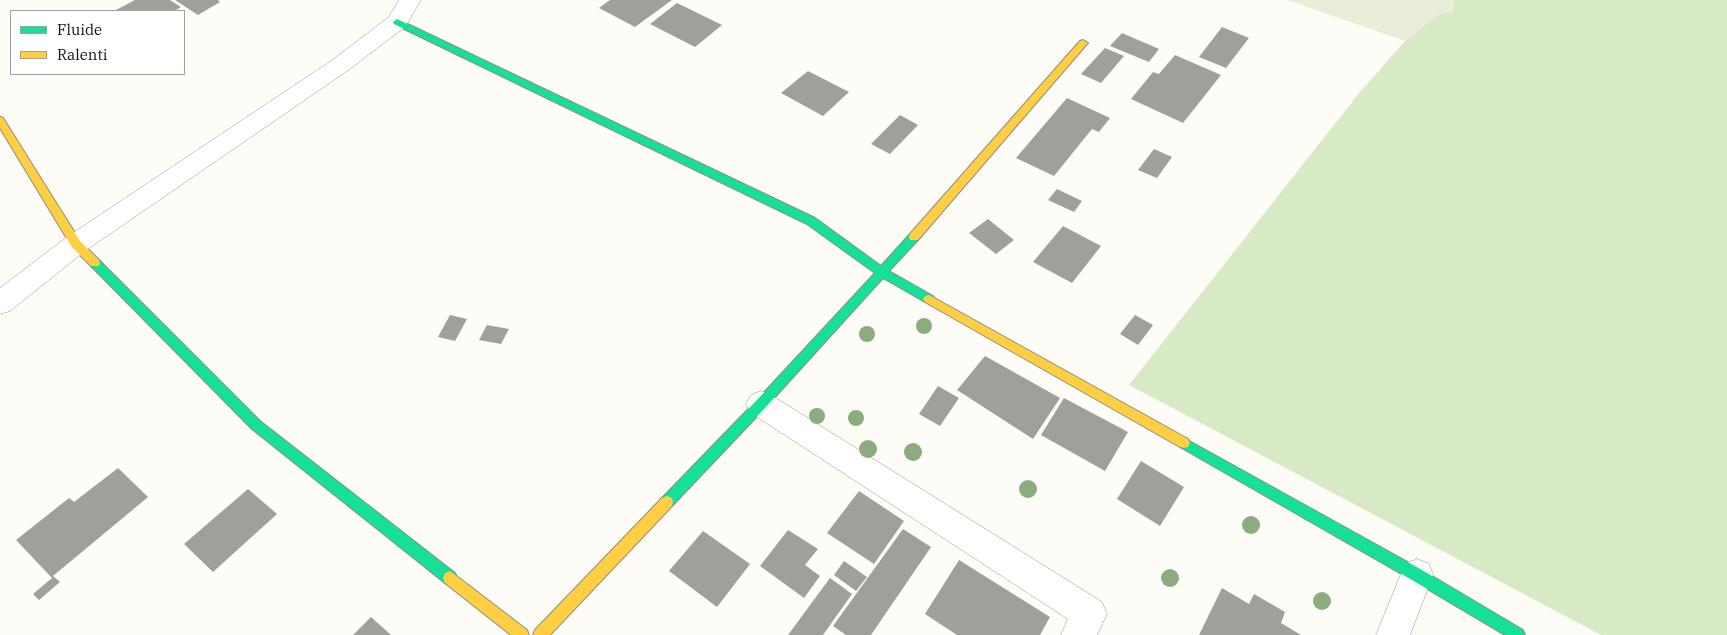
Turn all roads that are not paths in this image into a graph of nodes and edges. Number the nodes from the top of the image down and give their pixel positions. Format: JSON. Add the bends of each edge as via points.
{"nodes":[{"id":1,"x":410,"y":0,"type":"edge"},
{"id":2,"x":397,"y":22,"type":"junction"},
{"id":3,"x":1083,"y":43,"type":"dead end"},
{"id":4,"x":0,"y":120,"type":"edge"},
{"id":5,"x":76,"y":244,"type":"junction"},
{"id":6,"x":883,"y":272,"type":"junction"},
{"id":7,"x":0,"y":303,"type":"edge"},
{"id":8,"x":761,"y":404,"type":"junction"},
{"id":9,"x":1417,"y":575,"type":"junction"},
{"id":10,"x":522,"y":635,"type":"edge"},
{"id":11,"x":540,"y":635,"type":"edge"},
{"id":12,"x":1078,"y":635,"type":"edge"},
{"id":13,"x":1394,"y":635,"type":"edge"},
{"id":14,"x":1518,"y":635,"type":"edge"}],
"edges":[{"from":1,"to":2,"type":"street"},
{"from":2,"to":5,"type":"street","via":[[330,72]]},
{"from":2,"to":6,"type":"street","via":[[811,221]]},
{"from":3,"to":6,"type":"street"},
{"from":4,"to":5,"type":"street"},
{"from":5,"to":7,"type":"street"},
{"from":5,"to":10,"type":"street","via":[[256,425]]},
{"from":6,"to":8,"type":"street"},
{"from":6,"to":9,"type":"street"},
{"from":8,"to":11,"type":"street"},
{"from":8,"to":12,"type":"street","via":[[1090,614]]},
{"from":9,"to":13,"type":"street"},
{"from":9,"to":14,"type":"street"}]}
